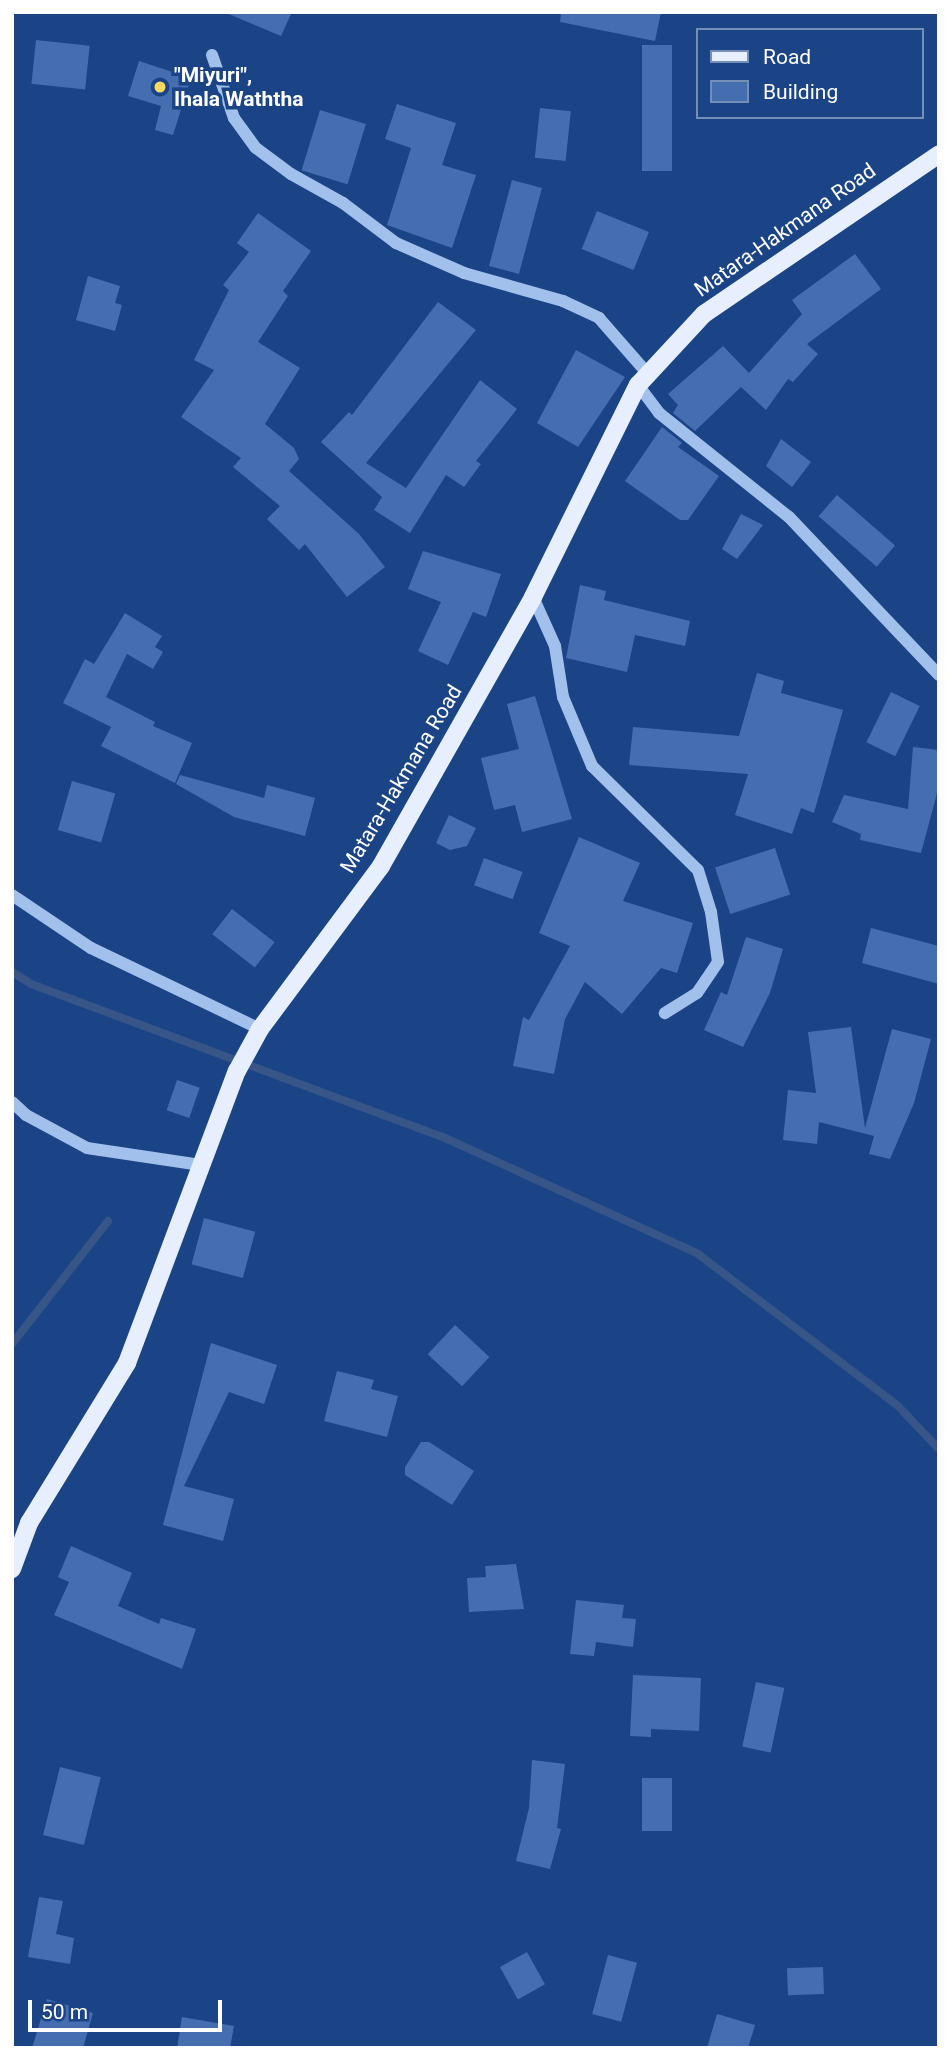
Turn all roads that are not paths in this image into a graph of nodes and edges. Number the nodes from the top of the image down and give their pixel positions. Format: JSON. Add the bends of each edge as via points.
{"nodes":[{"id":1,"x":212,"y":55,"type":"dead end"},
{"id":2,"x":939,"y":154,"type":"edge"},
{"id":3,"x":643,"y":379,"type":"junction"},
{"id":4,"x":533,"y":597,"type":"junction"},
{"id":5,"x":939,"y":675,"type":"edge"},
{"id":6,"x":12,"y":895,"type":"edge"},
{"id":7,"x":664,"y":1013,"type":"dead end"},
{"id":8,"x":260,"y":1029,"type":"junction"},
{"id":9,"x":12,"y":1102,"type":"edge"},
{"id":10,"x":201,"y":1165,"type":"junction"},
{"id":11,"x":12,"y":1569,"type":"edge"}],
"edges":[{"from":1,"to":3,"type":"street","via":[[234,118],[256,148],[396,243],[464,273],[562,301],[599,318]]},
{"from":2,"to":3,"type":"main road","name":"Matara-Hakmana Road","via":[[704,314]]},
{"from":3,"to":4,"type":"main road","name":"Matara-Hakmana Road"},
{"from":3,"to":5,"type":"street","via":[[659,414],[789,517]]},
{"from":4,"to":7,"type":"street","via":[[555,646],[563,697],[592,765],[698,870],[711,912],[718,962],[697,993]]},
{"from":4,"to":8,"type":"main road","name":"Matara-Hakmana Road","via":[[380,866]]},
{"from":6,"to":8,"type":"street","via":[[91,948]]},
{"from":8,"to":10,"type":"main road","name":"Matara-Hakmana Road","via":[[237,1071]]},
{"from":9,"to":10,"type":"street","via":[[26,1115],[87,1148]]},
{"from":10,"to":11,"type":"main road","name":"Matara-Hakmana Road","via":[[127,1363],[29,1523]]}]}
